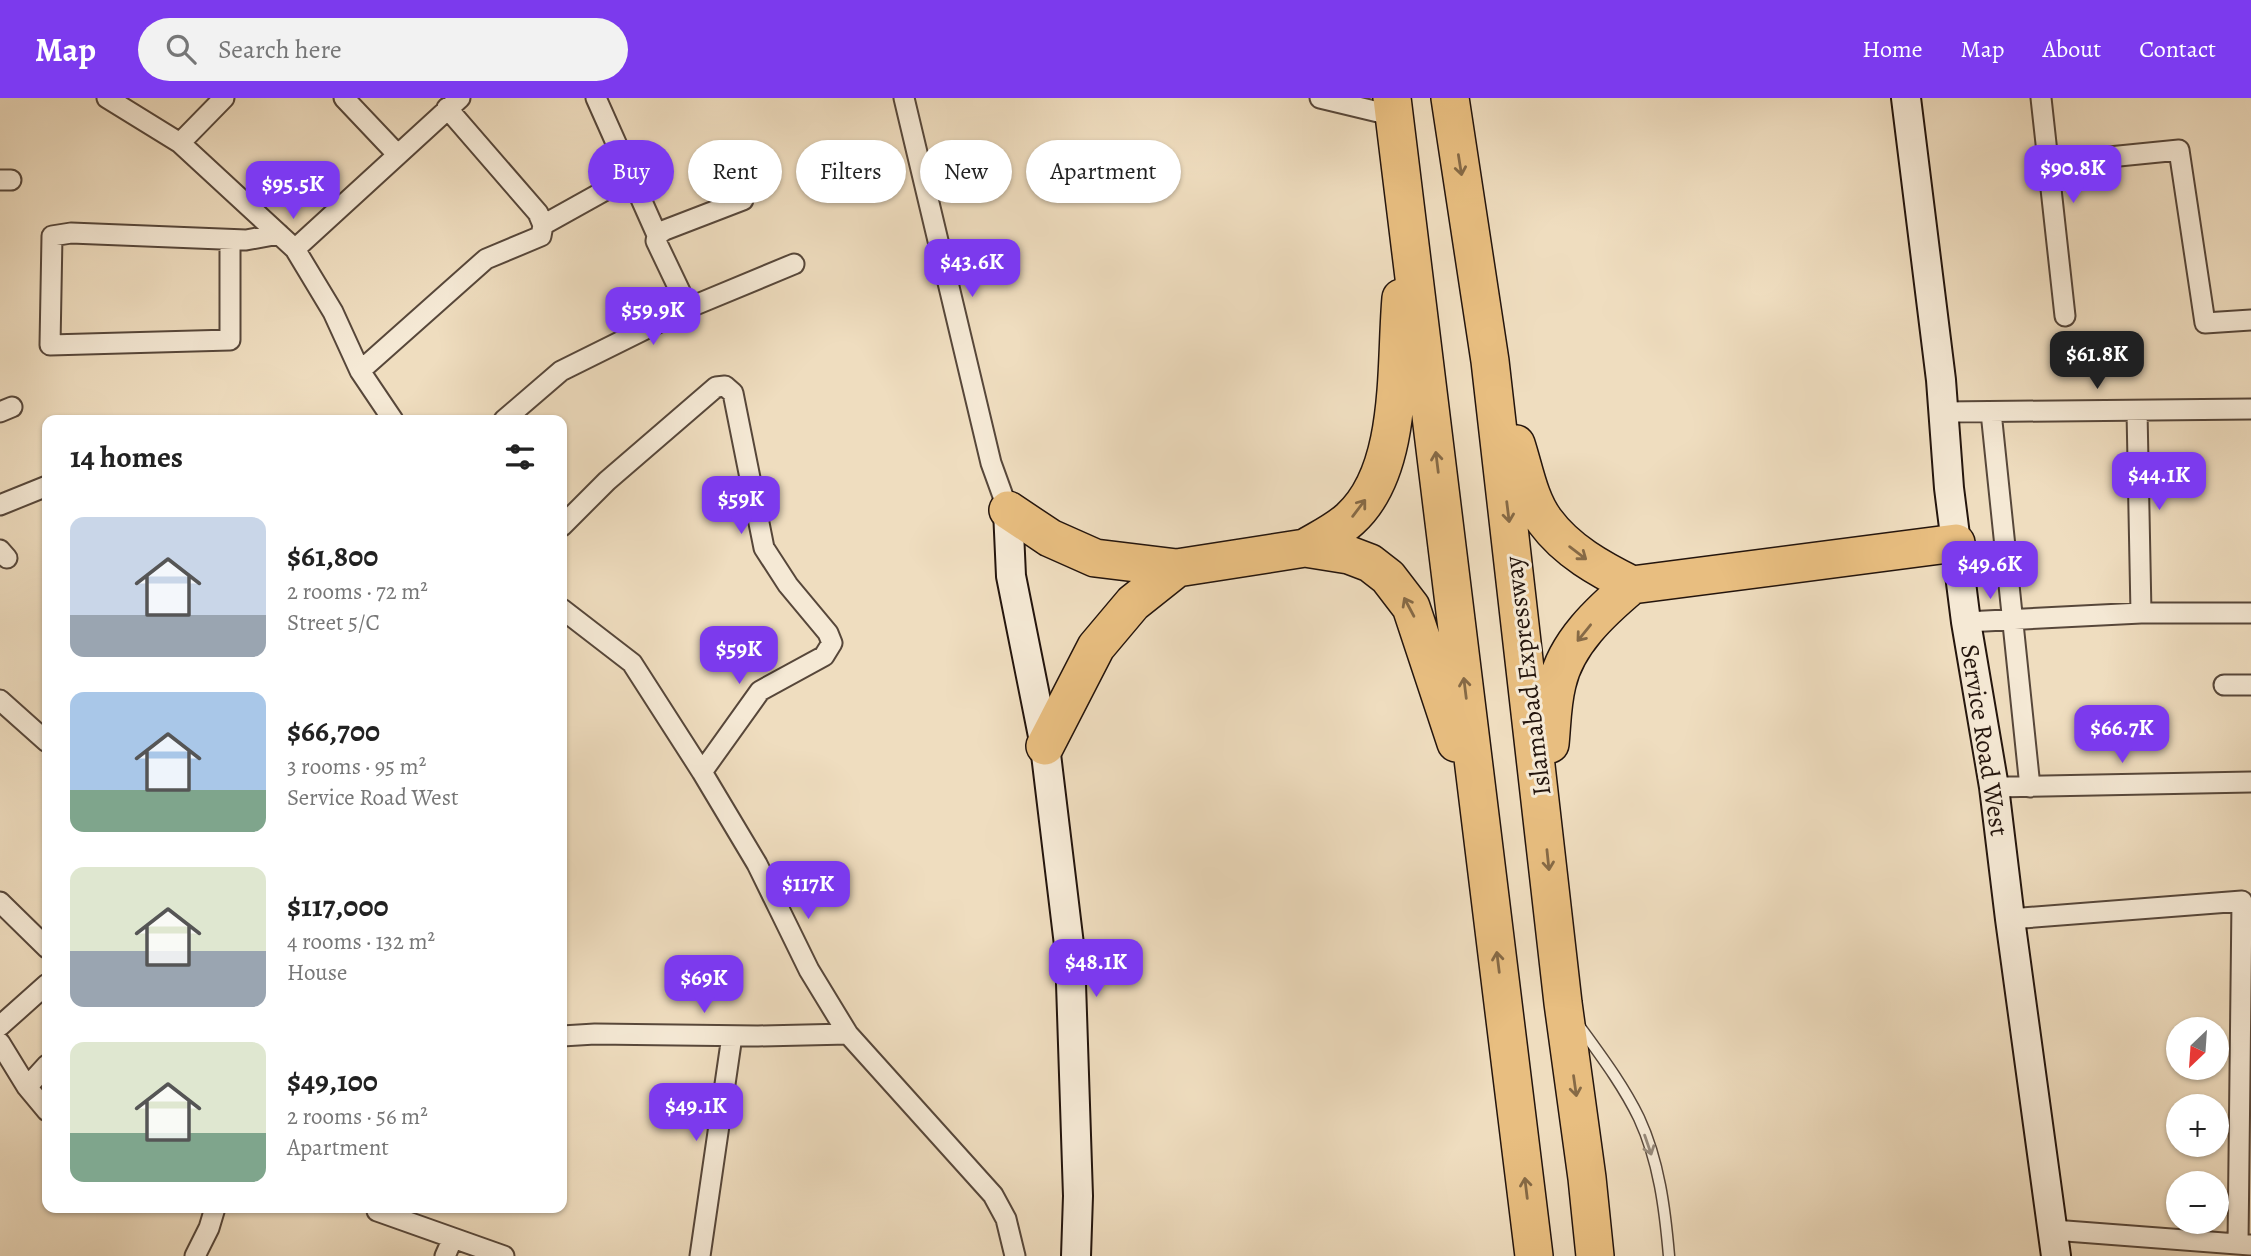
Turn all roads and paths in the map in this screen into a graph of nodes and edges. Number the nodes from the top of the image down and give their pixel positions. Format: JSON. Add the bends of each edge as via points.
{"nodes":[{"id":1,"x":224,"y":98,"type":"edge"},
{"id":2,"x":344,"y":98,"type":"edge"},
{"id":3,"x":596,"y":98,"type":"edge"},
{"id":4,"x":904,"y":98,"type":"edge"},
{"id":5,"x":1320,"y":98,"type":"edge"},
{"id":6,"x":1450,"y":98,"type":"edge"},
{"id":7,"x":1906,"y":98,"type":"edge"},
{"id":8,"x":2041,"y":98,"type":"edge"},
{"id":9,"x":110,"y":99,"type":"edge"},
{"id":10,"x":454,"y":103,"type":"edge"},
{"id":11,"x":1394,"y":107,"type":"edge"},
{"id":12,"x":615,"y":140,"type":"edge"},
{"id":13,"x":180,"y":143,"type":"junction"},
{"id":14,"x":397,"y":154,"type":"junction"},
{"id":15,"x":2049,"y":163,"type":"junction"},
{"id":16,"x":588,"y":200,"type":"edge"},
{"id":17,"x":643,"y":203,"type":"edge"},
{"id":18,"x":738,"y":203,"type":"edge"},
{"id":19,"x":543,"y":225,"type":"junction"},
{"id":20,"x":1408,"y":226,"type":"junction"},
{"id":21,"x":279,"y":234,"type":"junction"},
{"id":22,"x":657,"y":235,"type":"junction"},
{"id":23,"x":230,"y":240,"type":"junction"},
{"id":24,"x":295,"y":249,"type":"junction"},
{"id":25,"x":794,"y":264,"type":"dead end"},
{"id":26,"x":688,"y":308,"type":"junction"},
{"id":27,"x":2065,"y":316,"type":"dead end"},
{"id":28,"x":2251,"y":320,"type":"edge"},
{"id":29,"x":1490,"y":361,"type":"junction"},
{"id":30,"x":360,"y":371,"type":"junction"},
{"id":31,"x":2251,"y":409,"type":"edge"},
{"id":32,"x":2137,"y":411,"type":"junction"},
{"id":33,"x":1944,"y":412,"type":"junction"},
{"id":34,"x":1991,"y":412,"type":"junction"},
{"id":35,"x":390,"y":415,"type":"edge"},
{"id":36,"x":509,"y":415,"type":"edge"},
{"id":37,"x":42,"y":488,"type":"edge"},
{"id":38,"x":0,"y":505,"type":"edge"},
{"id":39,"x":1008,"y":510,"type":"junction"},
{"id":40,"x":567,"y":521,"type":"edge"},
{"id":41,"x":1956,"y":543,"type":"junction"},
{"id":42,"x":1305,"y":548,"type":"junction"},
{"id":43,"x":1177,"y":568,"type":"junction"},
{"id":44,"x":1632,"y":585,"type":"junction"},
{"id":45,"x":567,"y":613,"type":"edge"},
{"id":46,"x":2141,"y":613,"type":"junction"},
{"id":47,"x":2251,"y":613,"type":"edge"},
{"id":48,"x":2012,"y":620,"type":"junction"},
{"id":49,"x":1966,"y":622,"type":"junction"},
{"id":50,"x":2224,"y":685,"type":"dead end"},
{"id":51,"x":2251,"y":685,"type":"edge"},
{"id":52,"x":0,"y":700,"type":"edge"},
{"id":53,"x":42,"y":738,"type":"edge"},
{"id":54,"x":1045,"y":746,"type":"junction"},
{"id":55,"x":702,"y":772,"type":"junction"},
{"id":56,"x":2251,"y":782,"type":"edge"},
{"id":57,"x":1994,"y":787,"type":"junction"},
{"id":58,"x":2030,"y":787,"type":"junction"},
{"id":59,"x":1480,"y":810,"type":"junction"},
{"id":60,"x":1544,"y":822,"type":"junction"},
{"id":61,"x":2247,"y":901,"type":"edge"},
{"id":62,"x":0,"y":902,"type":"edge"},
{"id":63,"x":2010,"y":919,"type":"junction"},
{"id":64,"x":42,"y":943,"type":"edge"},
{"id":65,"x":42,"y":988,"type":"edge"},
{"id":66,"x":1563,"y":1003,"type":"junction"},
{"id":67,"x":0,"y":1026,"type":"edge"},
{"id":68,"x":848,"y":1034,"type":"junction"},
{"id":69,"x":567,"y":1036,"type":"edge"},
{"id":70,"x":732,"y":1036,"type":"junction"},
{"id":71,"x":0,"y":1043,"type":"edge"},
{"id":72,"x":42,"y":1070,"type":"edge"},
{"id":73,"x":27,"y":1087,"type":"junction"},
{"id":74,"x":42,"y":1105,"type":"edge"},
{"id":75,"x":214,"y":1213,"type":"edge"},
{"id":76,"x":381,"y":1213,"type":"edge"},
{"id":77,"x":2055,"y":1243,"type":"edge"},
{"id":78,"x":2244,"y":1244,"type":"edge"},
{"id":79,"x":449,"y":1247,"type":"edge"},
{"id":80,"x":195,"y":1256,"type":"edge"},
{"id":81,"x":504,"y":1256,"type":"edge"},
{"id":82,"x":700,"y":1256,"type":"edge"},
{"id":83,"x":1016,"y":1256,"type":"edge"},
{"id":84,"x":1076,"y":1256,"type":"edge"},
{"id":85,"x":1534,"y":1256,"type":"edge"},
{"id":86,"x":1595,"y":1256,"type":"edge"},
{"id":87,"x":1670,"y":1256,"type":"edge"}],
"edges":[{"from":1,"to":13,"type":"street"},
{"from":2,"to":14,"type":"street"},
{"from":3,"to":12,"type":"street"},
{"from":4,"to":39,"type":"street","via":[[991,463]]},
{"from":5,"to":11,"type":"street"},
{"from":6,"to":29,"type":"highway","name":"Islamabad Expressway","one_way":true},
{"from":7,"to":33,"type":"street","name":"Service Road West"},
{"from":8,"to":15,"type":"street"},
{"from":9,"to":13,"type":"street"},
{"from":10,"to":14,"type":"street"},
{"from":10,"to":19,"type":"street"},
{"from":11,"to":20,"type":"highway"},
{"from":13,"to":21,"type":"street"},
{"from":14,"to":24,"type":"street"},
{"from":15,"to":27,"type":"street"},
{"from":15,"to":28,"type":"street","via":[[2179,150],[2205,323]]},
{"from":16,"to":19,"type":"street"},
{"from":17,"to":22,"type":"street"},
{"from":18,"to":22,"type":"street"},
{"from":19,"to":30,"type":"street","via":[[541,236],[486,259]]},
{"from":42,"to":20,"type":"highway","one_way":true,"via":[[1352,518],[1373,490],[1384,465],[1392,428]]},
{"from":59,"to":20,"type":"highway","one_way":true},
{"from":21,"to":23,"type":"street"},
{"from":21,"to":24,"type":"street"},
{"from":22,"to":26,"type":"street"},
{"from":23,"to":23,"type":"street","via":[[52,236],[50,345],[230,341]]},
{"from":24,"to":30,"type":"street","via":[[333,312]]},
{"from":25,"to":26,"type":"street"},
{"from":26,"to":36,"type":"street","via":[[561,371]]},
{"from":29,"to":44,"type":"highway","one_way":true,"via":[[1544,520],[1598,568]]},
{"from":29,"to":60,"type":"highway","name":"Islamabad Expressway","one_way":true},
{"from":30,"to":35,"type":"street"},
{"from":31,"to":32,"type":"street"},
{"from":32,"to":34,"type":"street"},
{"from":32,"to":46,"type":"street"},
{"from":33,"to":34,"type":"street"},
{"from":33,"to":41,"type":"street","name":"Service Road West"},
{"from":34,"to":48,"type":"street"},
{"from":37,"to":38,"type":"street"},
{"from":39,"to":43,"type":"highway","via":[[1049,538],[1096,558]]},
{"from":39,"to":54,"type":"street","via":[[1011,576]]},
{"from":40,"to":55,"type":"street","via":[[716,387],[725,386],[733,393],[764,548],[832,643],[824,656],[760,691]]},
{"from":41,"to":44,"type":"highway"},
{"from":41,"to":49,"type":"street","name":"Service Road West"},
{"from":42,"to":43,"type":"highway"},
{"from":59,"to":42,"type":"highway","one_way":true,"via":[[1411,607],[1388,577],[1370,563]]},
{"from":43,"to":54,"type":"highway","via":[[1133,603],[1096,647]]},
{"from":44,"to":60,"type":"highway","one_way":true,"via":[[1601,611],[1574,645],[1557,681]]},
{"from":45,"to":55,"type":"street","via":[[632,663]]},
{"from":46,"to":47,"type":"street"},
{"from":46,"to":48,"type":"street"},
{"from":48,"to":49,"type":"street"},
{"from":48,"to":58,"type":"street"},
{"from":49,"to":57,"type":"street","name":"Service Road West"},
{"from":50,"to":51,"type":"street"},
{"from":52,"to":53,"type":"street"},
{"from":54,"to":84,"type":"street","via":[[1070,953]]},
{"from":55,"to":68,"type":"street"},
{"from":56,"to":58,"type":"street"},
{"from":57,"to":58,"type":"street"},
{"from":57,"to":63,"type":"street","name":"Service Road West"},
{"from":85,"to":59,"type":"highway","one_way":true},
{"from":60,"to":66,"type":"highway","name":"Islamabad Expressway","one_way":true},
{"from":61,"to":63,"type":"street"},
{"from":61,"to":78,"type":"street"},
{"from":62,"to":64,"type":"street"},
{"from":63,"to":77,"type":"street","name":"Service Road West"},
{"from":65,"to":67,"type":"street"},
{"from":66,"to":86,"type":"highway","name":"Islamabad Expressway","one_way":true},
{"from":66,"to":87,"type":"lane","one_way":true,"via":[[1618,1081],[1639,1120],[1655,1165]]},
{"from":68,"to":70,"type":"street"},
{"from":68,"to":83,"type":"street","via":[[993,1195],[1006,1219]]},
{"from":69,"to":70,"type":"street"},
{"from":70,"to":82,"type":"street"},
{"from":71,"to":73,"type":"street"},
{"from":72,"to":73,"type":"street"},
{"from":73,"to":74,"type":"street"},
{"from":75,"to":80,"type":"street"},
{"from":76,"to":79,"type":"street"},
{"from":77,"to":78,"type":"street"},
{"from":79,"to":81,"type":"street"}]}
